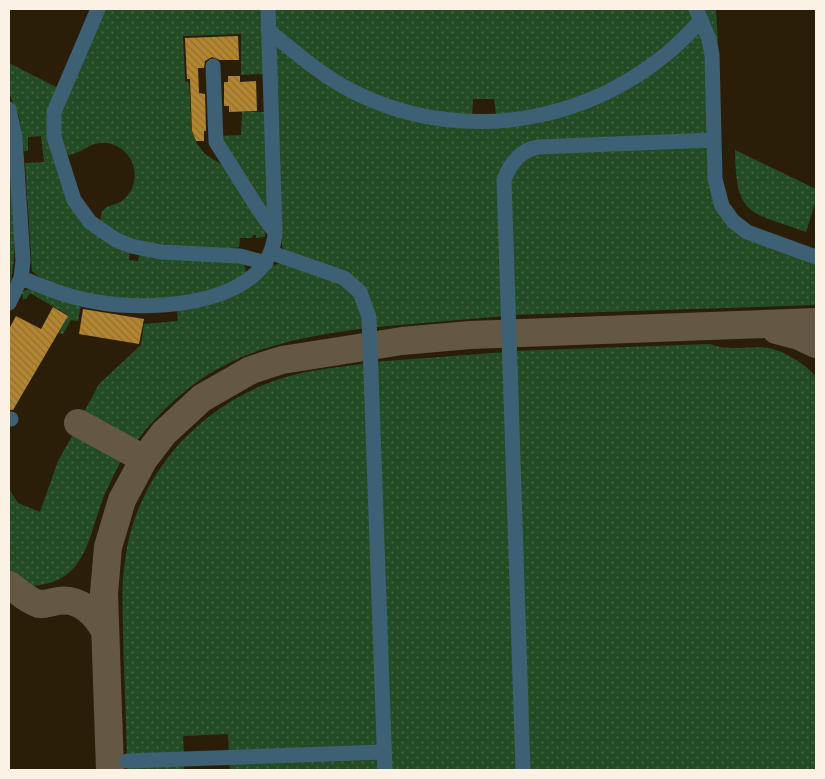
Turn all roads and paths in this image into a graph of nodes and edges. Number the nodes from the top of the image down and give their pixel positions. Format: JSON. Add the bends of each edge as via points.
{"nodes":[{"id":1,"x":98,"y":9,"type":"edge"},
{"id":2,"x":268,"y":9,"type":"edge"},
{"id":3,"x":698,"y":14,"type":"edge"},
{"id":4,"x":268,"y":30,"type":"junction"},
{"id":5,"x":213,"y":66,"type":"dead end"},
{"id":6,"x":9,"y":109,"type":"edge"},
{"id":7,"x":713,"y":140,"type":"junction"},
{"id":8,"x":275,"y":232,"type":"junction"},
{"id":9,"x":816,"y":257,"type":"edge"},
{"id":10,"x":269,"y":258,"type":"junction"},
{"id":11,"x":21,"y":278,"type":"junction"},
{"id":12,"x":9,"y":303,"type":"edge"},
{"id":13,"x":384,"y":752,"type":"junction"},
{"id":14,"x":127,"y":761,"type":"dead end"},
{"id":15,"x":385,"y":770,"type":"edge"},
{"id":16,"x":523,"y":770,"type":"edge"}],
"edges":[{"from":1,"to":10,"type":"street","via":[[54,112],[54,137],[74,200],[90,222],[131,246],[161,252]]},
{"from":2,"to":4,"type":"street"},
{"from":3,"to":4,"type":"street","via":[[657,62],[633,80],[565,110],[497,122],[430,118],[382,104],[327,76]]},
{"from":3,"to":7,"type":"street","via":[[712,55]]},
{"from":4,"to":8,"type":"street"},
{"from":5,"to":8,"type":"street","via":[[216,142]]},
{"from":6,"to":11,"type":"street","via":[[16,137],[23,261]]},
{"from":7,"to":9,"type":"street","via":[[716,190],[733,221],[756,235]]},
{"from":7,"to":16,"type":"street","via":[[538,147],[520,155],[504,180]]},
{"from":8,"to":10,"type":"street"},
{"from":10,"to":11,"type":"street","via":[[255,274],[218,295],[195,302],[150,307],[78,298]]},
{"from":10,"to":13,"type":"street","via":[[344,278],[360,292],[369,317]]},
{"from":11,"to":12,"type":"street"},
{"from":13,"to":14,"type":"street"},
{"from":13,"to":15,"type":"street"}]}
